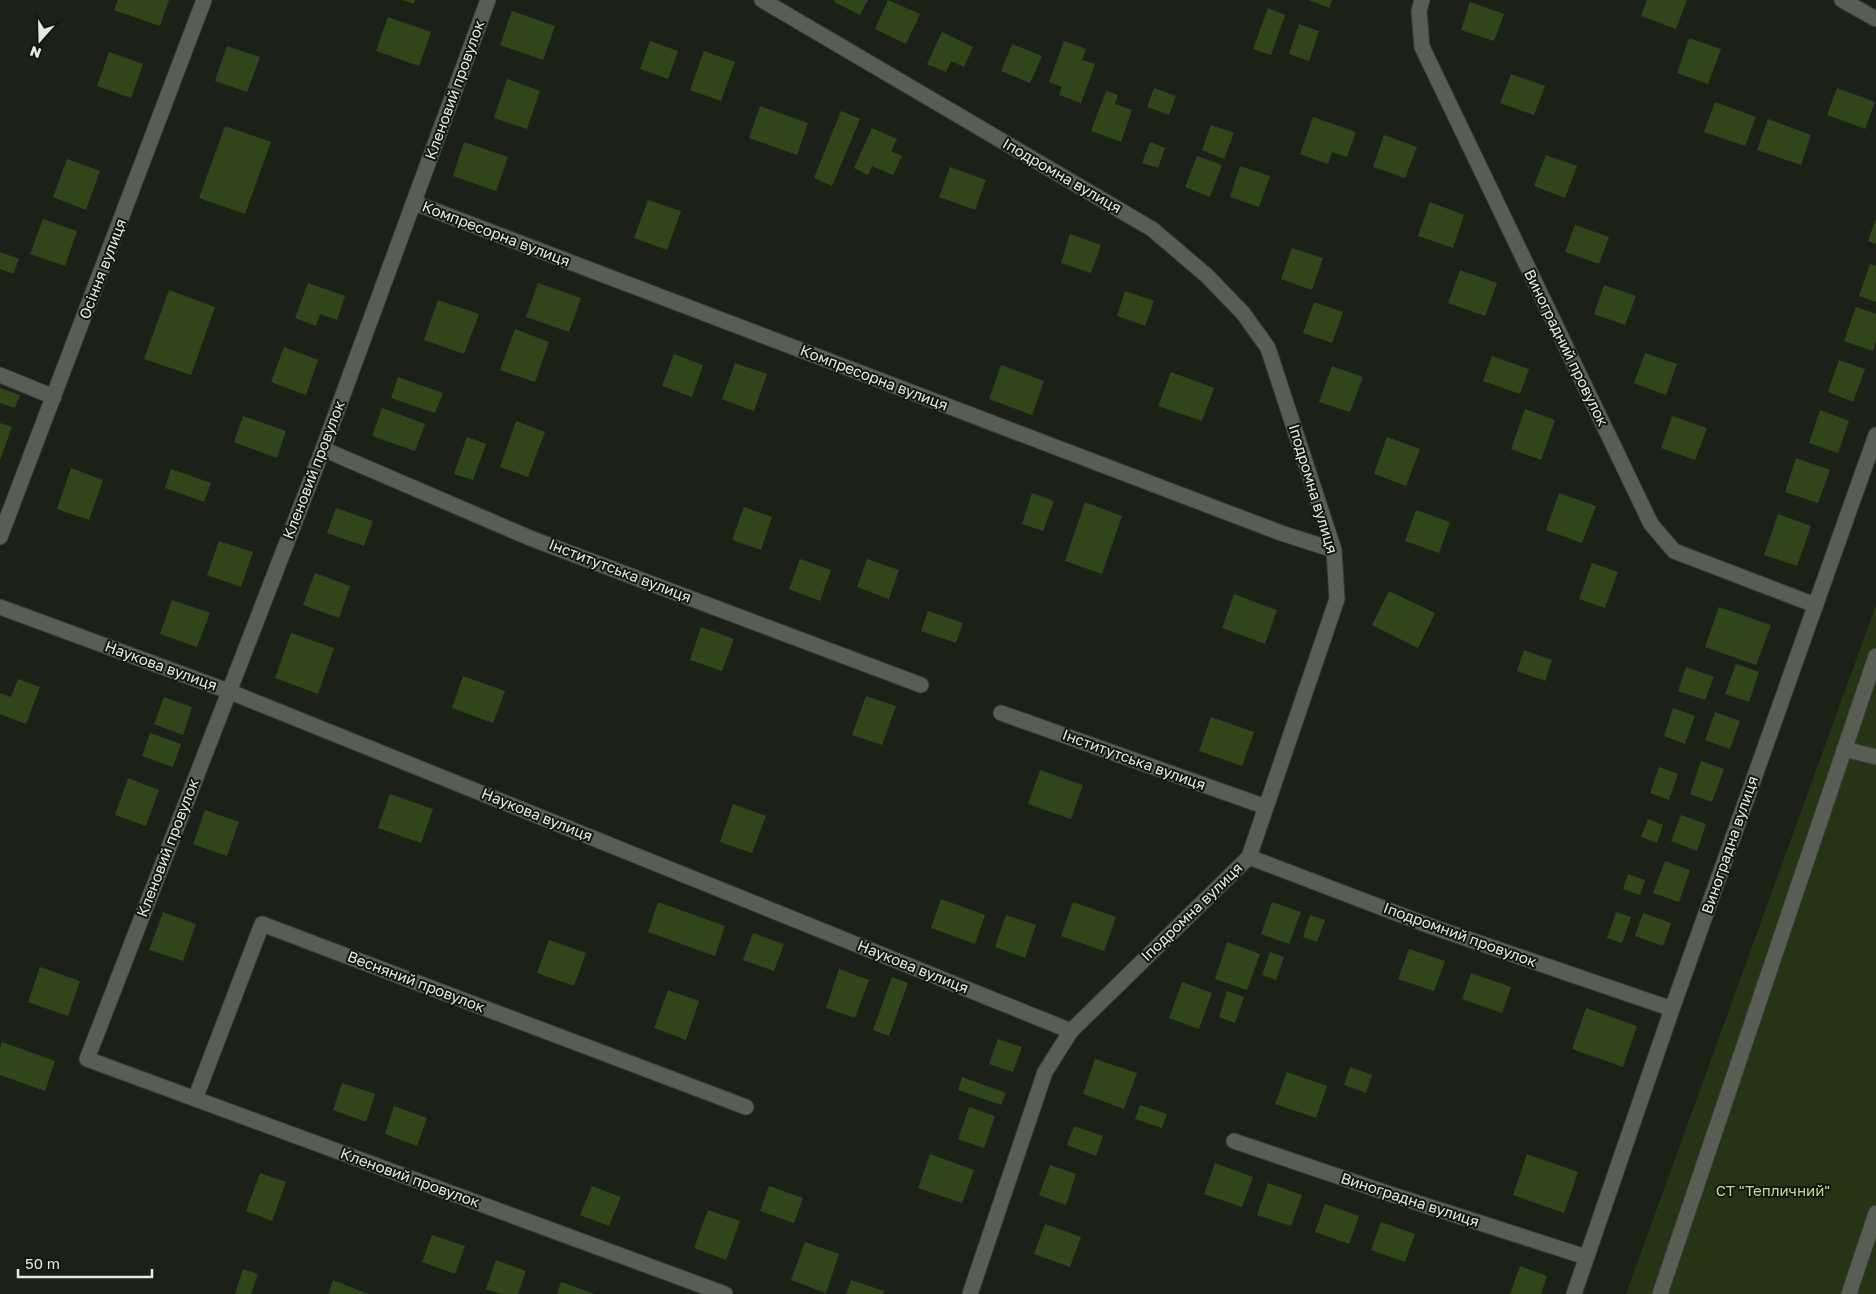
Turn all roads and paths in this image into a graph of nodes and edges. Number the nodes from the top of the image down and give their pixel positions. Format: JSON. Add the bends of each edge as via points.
{"nodes":[{"id":1,"x":204,"y":0,"type":"edge"},
{"id":2,"x":488,"y":0,"type":"edge"},
{"id":3,"x":762,"y":0,"type":"edge"},
{"id":4,"x":1422,"y":0,"type":"edge"},
{"id":5,"x":1842,"y":0,"type":"edge"},
{"id":6,"x":1876,"y":19,"type":"edge"},
{"id":7,"x":415,"y":203,"type":"junction"},
{"id":8,"x":0,"y":375,"type":"edge"},
{"id":9,"x":54,"y":397,"type":"junction"},
{"id":10,"x":1876,"y":435,"type":"edge"},
{"id":11,"x":323,"y":449,"type":"junction"},
{"id":12,"x":0,"y":537,"type":"edge"},
{"id":13,"x":1334,"y":550,"type":"junction"},
{"id":14,"x":1815,"y":605,"type":"junction"},
{"id":15,"x":0,"y":607,"type":"edge"},
{"id":16,"x":1876,"y":656,"type":"edge"},
{"id":17,"x":921,"y":684,"type":"dead end"},
{"id":18,"x":228,"y":691,"type":"junction"},
{"id":19,"x":1001,"y":713,"type":"dead end"},
{"id":20,"x":1844,"y":749,"type":"junction"},
{"id":21,"x":1876,"y":757,"type":"edge"},
{"id":22,"x":1266,"y":807,"type":"junction"},
{"id":23,"x":1249,"y":857,"type":"junction"},
{"id":24,"x":1672,"y":1009,"type":"junction"},
{"id":25,"x":1071,"y":1031,"type":"junction"},
{"id":26,"x":195,"y":1099,"type":"junction"},
{"id":27,"x":746,"y":1107,"type":"dead end"},
{"id":28,"x":1234,"y":1141,"type":"dead end"},
{"id":29,"x":1876,"y":1214,"type":"edge"},
{"id":30,"x":1586,"y":1257,"type":"junction"},
{"id":31,"x":725,"y":1294,"type":"edge"},
{"id":32,"x":970,"y":1294,"type":"edge"},
{"id":33,"x":1574,"y":1294,"type":"edge"},
{"id":34,"x":1660,"y":1294,"type":"edge"},
{"id":35,"x":1849,"y":1294,"type":"edge"}],
"edges":[{"from":1,"to":9,"type":"street","name":"Осіння вулиця"},
{"from":2,"to":7,"type":"street","name":"Кленовий провулок"},
{"from":3,"to":13,"type":"street","name":"Іподромна вулиця","via":[[1152,229],[1206,275],[1243,313],[1268,348]]},
{"from":4,"to":14,"type":"street","name":"Виноградний провулок","via":[[1419,11],[1422,47],[1651,524],[1674,551]]},
{"from":5,"to":6,"type":"street"},
{"from":7,"to":11,"type":"street","name":"Кленовий провулок"},
{"from":7,"to":13,"type":"street","name":"Компресорна вулиця","via":[[1280,533]]},
{"from":8,"to":9,"type":"street"},
{"from":9,"to":12,"type":"street","name":"Осіння вулиця"},
{"from":10,"to":14,"type":"street","name":"Виноградна вулиця"},
{"from":11,"to":17,"type":"street","name":"Інститутська вулиця","via":[[530,538]]},
{"from":11,"to":18,"type":"street","name":"Кленовий провулок"},
{"from":13,"to":22,"type":"street","name":"Іподромна вулиця","via":[[1337,599]]},
{"from":14,"to":24,"type":"street","name":"Виноградна вулиця"},
{"from":15,"to":18,"type":"street","name":"Наукова вулиця"},
{"from":16,"to":20,"type":"street"},
{"from":18,"to":25,"type":"street","name":"Наукова вулиця"},
{"from":18,"to":26,"type":"street","name":"Кленовий провулок","via":[[87,1059]]},
{"from":19,"to":22,"type":"street","name":"Інститутська вулиця"},
{"from":20,"to":21,"type":"street"},
{"from":20,"to":34,"type":"street"},
{"from":22,"to":23,"type":"street","name":"Іподромна вулиця"},
{"from":23,"to":24,"type":"street","name":"Іподромний провулок","via":[[1430,926]]},
{"from":23,"to":25,"type":"street","name":"Іподромна вулиця"},
{"from":24,"to":30,"type":"street","name":"Виноградна вулиця"},
{"from":25,"to":32,"type":"street","name":"Іподромна вулиця","via":[[1045,1072]]},
{"from":26,"to":27,"type":"street","name":"Весняний провулок","via":[[262,924]]},
{"from":26,"to":31,"type":"street","name":"Кленовий провулок"},
{"from":28,"to":30,"type":"street","name":"Виноградна вулиця"},
{"from":29,"to":35,"type":"street"},
{"from":30,"to":33,"type":"street","name":"Виноградна вулиця"}]}
